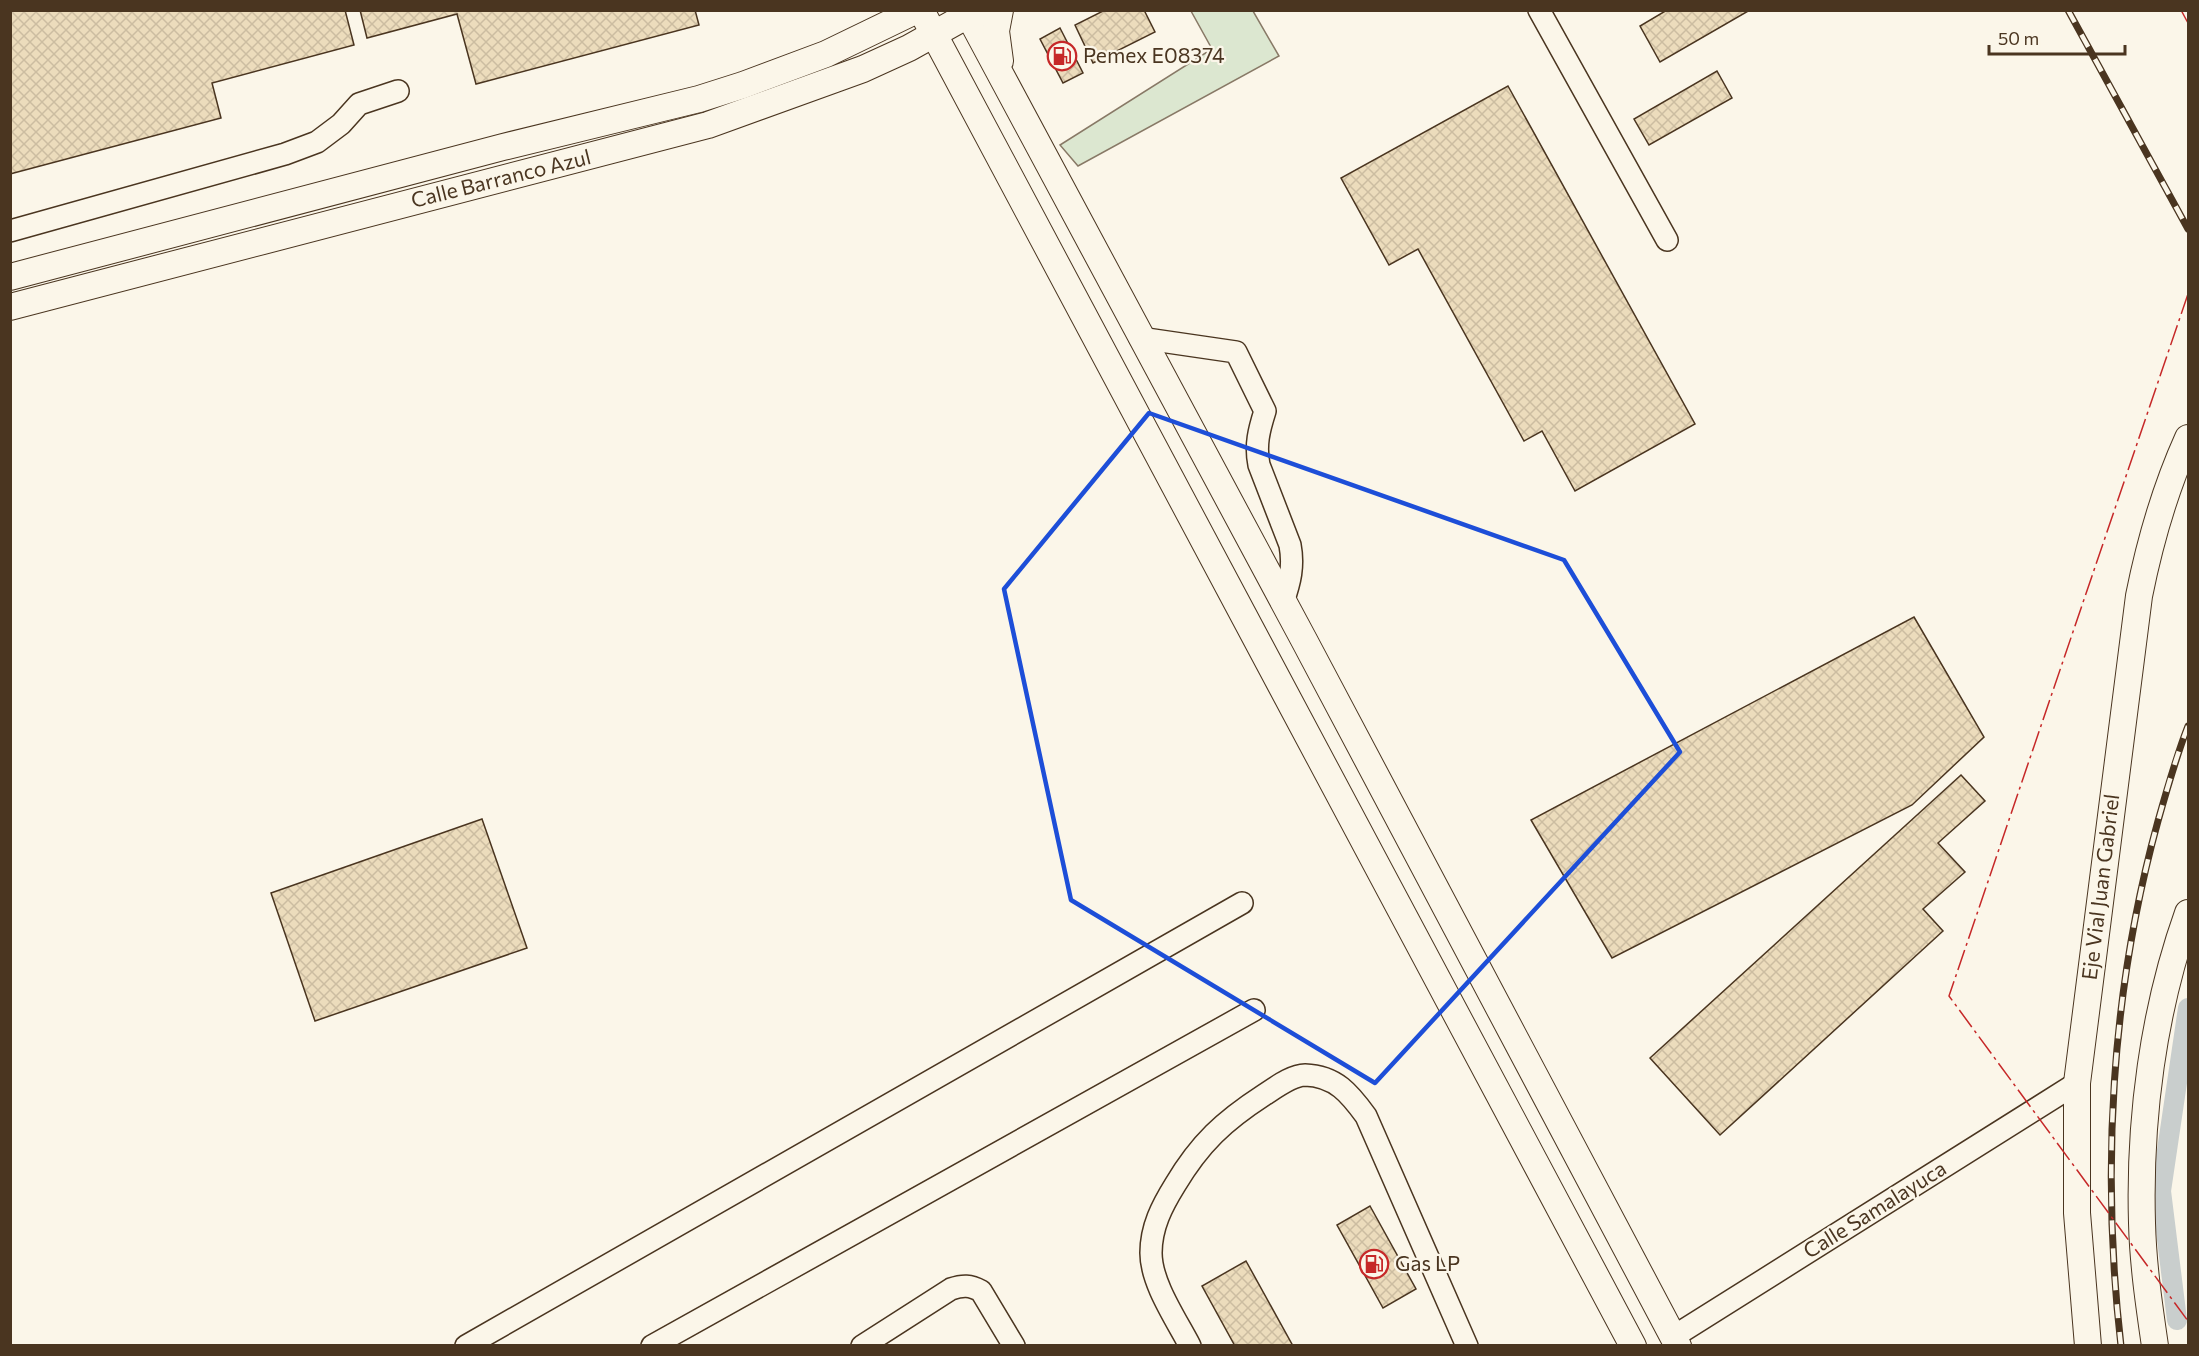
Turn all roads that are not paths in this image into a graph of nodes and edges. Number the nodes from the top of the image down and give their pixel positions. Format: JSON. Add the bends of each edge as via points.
{"nodes":[{"id":1,"x":919,"y":10,"type":"edge"},
{"id":2,"x":1000,"y":10,"type":"edge"},
{"id":3,"x":1539,"y":10,"type":"edge"},
{"id":4,"x":970,"y":12,"type":"edge"},
{"id":5,"x":935,"y":35,"type":"junction"},
{"id":6,"x":398,"y":91,"type":"dead end"},
{"id":7,"x":1010,"y":93,"type":"junction"},
{"id":8,"x":10,"y":231,"type":"edge"},
{"id":9,"x":1667,"y":240,"type":"dead end"},
{"id":10,"x":10,"y":277,"type":"edge"},
{"id":11,"x":10,"y":307,"type":"edge"},
{"id":12,"x":1140,"y":338,"type":"junction"},
{"id":13,"x":2188,"y":438,"type":"edge"},
{"id":14,"x":1283,"y":602,"type":"junction"},
{"id":15,"x":1242,"y":903,"type":"dead end"},
{"id":16,"x":2188,"y":913,"type":"edge"},
{"id":17,"x":1254,"y":1010,"type":"dead end"},
{"id":18,"x":2077,"y":1083,"type":"junction"},
{"id":19,"x":1578,"y":1159,"type":"junction"},
{"id":20,"x":1544,"y":1177,"type":"junction"},
{"id":21,"x":1676,"y":1341,"type":"edge"},
{"id":22,"x":466,"y":1346,"type":"edge"},
{"id":23,"x":652,"y":1346,"type":"edge"},
{"id":24,"x":862,"y":1346,"type":"edge"},
{"id":25,"x":1014,"y":1346,"type":"edge"},
{"id":26,"x":1190,"y":1346,"type":"edge"},
{"id":27,"x":1467,"y":1346,"type":"edge"},
{"id":28,"x":1633,"y":1346,"type":"edge"},
{"id":29,"x":2088,"y":1346,"type":"edge"},
{"id":30,"x":2155,"y":1346,"type":"edge"}],
"edges":[{"from":1,"to":5,"type":"main road"},
{"from":1,"to":10,"type":"main road","name":"Calle Barranco Azul","via":[[826,54],[699,99]]},
{"from":2,"to":7,"type":"main road","via":[[996,44]]},
{"from":3,"to":9,"type":"street"},
{"from":4,"to":5,"type":"main road","name":"Calle Barranco Azul"},
{"from":4,"to":7,"type":"main road"},
{"from":5,"to":11,"type":"main road","name":"Calle Barranco Azul","via":[[853,73],[673,136]]},
{"from":5,"to":20,"type":"main road"},
{"from":6,"to":8,"type":"street","via":[[358,104],[341,124],[317,142],[285,154]]},
{"from":7,"to":12,"type":"main road"},
{"from":12,"to":14,"type":"main road"},
{"from":12,"to":14,"type":"street","via":[[1236,352],[1265,411],[1256,453],[1292,558],[1290,584]]},
{"from":13,"to":18,"type":"main road","name":"Eje Vial Juan Gabriel","via":[[2163,499],[2139,596]]},
{"from":14,"to":19,"type":"main road"},
{"from":15,"to":22,"type":"street"},
{"from":16,"to":30,"type":"main road","via":[[2161,1013],[2144,1141],[2142,1225]]},
{"from":17,"to":23,"type":"street"},
{"from":18,"to":21,"type":"street","name":"Calle Samalayuca"},
{"from":18,"to":29,"type":"main road","name":"Eje Vial Juan Gabriel","via":[[2077,1213]]},
{"from":19,"to":20,"type":"main road"},
{"from":19,"to":21,"type":"main road"},
{"from":20,"to":28,"type":"main road"},
{"from":24,"to":25,"type":"street","via":[[961,1286],[981,1291]]},
{"from":26,"to":27,"type":"street","via":[[1155,1276],[1151,1254],[1154,1226],[1191,1158],[1215,1132],[1278,1085],[1302,1075],[1335,1083],[1350,1094],[1366,1116]]}]}
